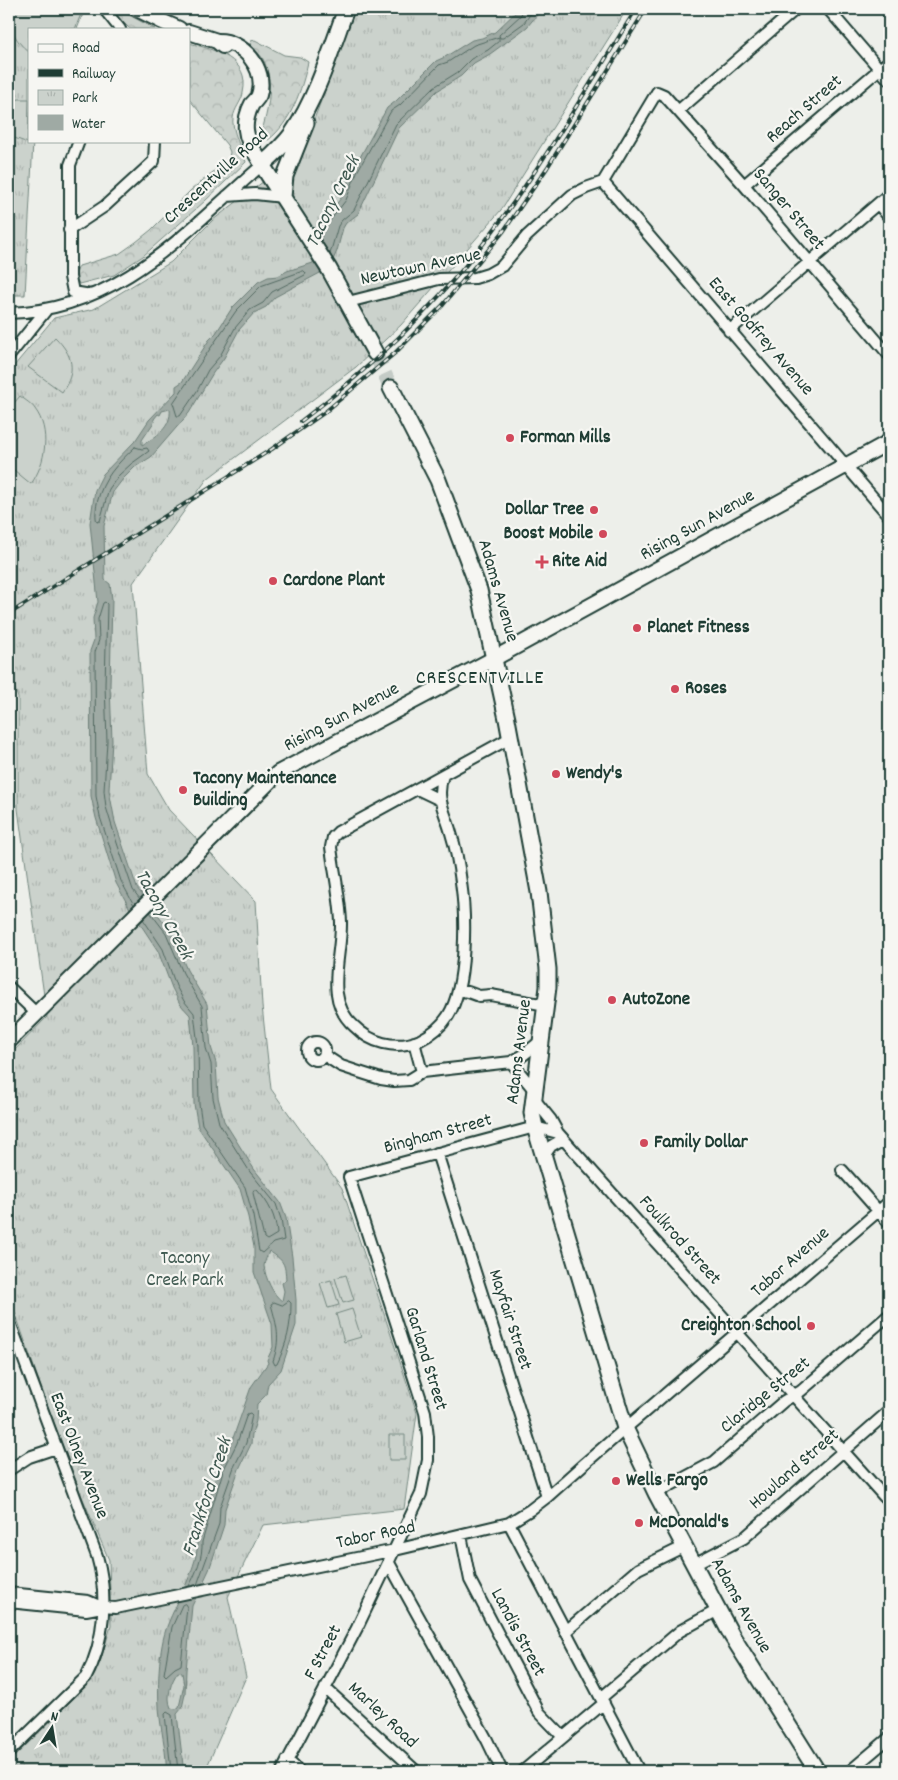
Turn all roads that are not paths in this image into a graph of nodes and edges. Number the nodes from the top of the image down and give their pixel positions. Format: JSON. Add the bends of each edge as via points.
{"nodes":[{"id":1,"x":104,"y":9,"type":"edge"},
{"id":2,"x":137,"y":9,"type":"edge"},
{"id":3,"x":346,"y":9,"type":"edge"},
{"id":4,"x":796,"y":9,"type":"edge"},
{"id":5,"x":828,"y":9,"type":"edge"},
{"id":6,"x":119,"y":28,"type":"edge"},
{"id":7,"x":178,"y":28,"type":"edge"},
{"id":8,"x":190,"y":32,"type":"edge"},
{"id":9,"x":328,"y":57,"type":"junction"},
{"id":10,"x":889,"y":60,"type":"edge"},
{"id":11,"x":880,"y":69,"type":"junction"},
{"id":12,"x":889,"y":80,"type":"edge"},
{"id":13,"x":678,"y":111,"type":"junction"},
{"id":14,"x":80,"y":142,"type":"edge"},
{"id":15,"x":155,"y":142,"type":"edge"},
{"id":16,"x":262,"y":165,"type":"junction"},
{"id":17,"x":603,"y":182,"type":"junction"},
{"id":18,"x":744,"y":185,"type":"junction"},
{"id":19,"x":889,"y":194,"type":"edge"},
{"id":20,"x":227,"y":196,"type":"junction"},
{"id":21,"x":283,"y":197,"type":"junction"},
{"id":22,"x":878,"y":204,"type":"junction"},
{"id":23,"x":889,"y":217,"type":"edge"},
{"id":24,"x":69,"y":230,"type":"junction"},
{"id":25,"x":809,"y":263,"type":"junction"},
{"id":26,"x":92,"y":295,"type":"junction"},
{"id":27,"x":348,"y":302,"type":"junction"},
{"id":28,"x":47,"y":309,"type":"junction"},
{"id":29,"x":9,"y":313,"type":"edge"},
{"id":30,"x":729,"y":331,"type":"junction"},
{"id":31,"x":375,"y":354,"type":"tunnel mouth"},
{"id":32,"x":889,"y":355,"type":"edge"},
{"id":33,"x":9,"y":356,"type":"edge"},
{"id":34,"x":391,"y":388,"type":"tunnel mouth"},
{"id":35,"x":889,"y":442,"type":"edge"},
{"id":36,"x":846,"y":466,"type":"junction"},
{"id":37,"x":889,"y":516,"type":"edge"},
{"id":38,"x":495,"y":658,"type":"junction"},
{"id":39,"x":510,"y":738,"type":"junction"},
{"id":40,"x":443,"y":775,"type":"junction"},
{"id":41,"x":417,"y":789,"type":"junction"},
{"id":42,"x":440,"y":800,"type":"junction"},
{"id":43,"x":9,"y":986,"type":"edge"},
{"id":44,"x":458,"y":990,"type":"junction"},
{"id":45,"x":546,"y":1005,"type":"junction"},
{"id":46,"x":36,"y":1014,"type":"junction"},
{"id":47,"x":542,"y":1040,"type":"junction"},
{"id":48,"x":9,"y":1042,"type":"edge"},
{"id":49,"x":414,"y":1042,"type":"junction"},
{"id":50,"x":324,"y":1055,"type":"dead end"},
{"id":51,"x":511,"y":1062,"type":"junction"},
{"id":52,"x":422,"y":1072,"type":"junction"},
{"id":53,"x":535,"y":1095,"type":"junction"},
{"id":54,"x":535,"y":1127,"type":"junction"},
{"id":55,"x":560,"y":1136,"type":"junction"},
{"id":56,"x":437,"y":1153,"type":"junction"},
{"id":57,"x":544,"y":1156,"type":"junction"},
{"id":58,"x":842,"y":1170,"type":"dead end"},
{"id":59,"x":349,"y":1177,"type":"joint"},
{"id":60,"x":889,"y":1202,"type":"edge"},
{"id":61,"x":879,"y":1211,"type":"junction"},
{"id":62,"x":889,"y":1223,"type":"edge"},
{"id":63,"x":889,"y":1315,"type":"edge"},
{"id":64,"x":9,"y":1320,"type":"edge"},
{"id":65,"x":738,"y":1332,"type":"junction"},
{"id":66,"x":9,"y":1346,"type":"edge"},
{"id":67,"x":20,"y":1350,"type":"junction"},
{"id":68,"x":793,"y":1396,"type":"junction"},
{"id":69,"x":889,"y":1411,"type":"edge"},
{"id":70,"x":625,"y":1428,"type":"junction"},
{"id":71,"x":56,"y":1448,"type":"junction"},
{"id":72,"x":843,"y":1451,"type":"junction"},
{"id":73,"x":9,"y":1470,"type":"edge"},
{"id":74,"x":656,"y":1492,"type":"junction"},
{"id":75,"x":547,"y":1497,"type":"junction"},
{"id":76,"x":889,"y":1502,"type":"edge"},
{"id":77,"x":509,"y":1523,"type":"junction"},
{"id":78,"x":461,"y":1535,"type":"junction"},
{"id":79,"x":685,"y":1546,"type":"junction"},
{"id":80,"x":395,"y":1550,"type":"junction"},
{"id":81,"x":389,"y":1563,"type":"junction"},
{"id":82,"x":694,"y":1564,"type":"junction"},
{"id":83,"x":9,"y":1593,"type":"edge"},
{"id":84,"x":9,"y":1602,"type":"edge"},
{"id":85,"x":102,"y":1607,"type":"junction"},
{"id":86,"x":718,"y":1610,"type":"junction"},
{"id":87,"x":565,"y":1632,"type":"junction"},
{"id":88,"x":325,"y":1688,"type":"junction"},
{"id":89,"x":602,"y":1700,"type":"junction"},
{"id":90,"x":563,"y":1737,"type":"junction"},
{"id":91,"x":889,"y":1738,"type":"edge"},
{"id":92,"x":9,"y":1752,"type":"edge"},
{"id":93,"x":288,"y":1760,"type":"junction"},
{"id":94,"x":282,"y":1771,"type":"edge"},
{"id":95,"x":300,"y":1771,"type":"edge"},
{"id":96,"x":416,"y":1771,"type":"edge"},
{"id":97,"x":502,"y":1771,"type":"edge"},
{"id":98,"x":523,"y":1771,"type":"edge"},
{"id":99,"x":639,"y":1771,"type":"edge"},
{"id":100,"x":816,"y":1771,"type":"edge"},
{"id":101,"x":850,"y":1771,"type":"edge"}],
"edges":[{"from":1,"to":6,"type":"street"},
{"from":2,"to":7,"type":"main road"},
{"from":3,"to":9,"type":"highway","name":"Crescentville Road"},
{"from":4,"to":13,"type":"street"},
{"from":5,"to":11,"type":"street"},
{"from":8,"to":16,"type":"main road","via":[[239,47],[255,64],[260,80],[259,96],[251,105],[246,123],[247,136]]},
{"from":9,"to":16,"type":"highway","name":"Crescentville Road","via":[[296,127]]},
{"from":9,"to":21,"type":"highway","via":[[285,176]]},
{"from":10,"to":11,"type":"street","name":"Reach Street"},
{"from":11,"to":12,"type":"street"},
{"from":11,"to":18,"type":"street","name":"Reach Street"},
{"from":13,"to":17,"type":"street","name":"Sanger Street","via":[[657,92]]},
{"from":13,"to":18,"type":"street","name":"Sanger Street"},
{"from":14,"to":24,"type":"street","via":[[70,165]]},
{"from":15,"to":24,"type":"street","via":[[154,162],[105,206]]},
{"from":16,"to":20,"type":"street","name":"Crescentville Road"},
{"from":16,"to":21,"type":"highway"},
{"from":17,"to":27,"type":"street","name":"Newtown Avenue","via":[[572,196],[527,236],[502,266],[488,274],[475,278],[439,279]]},
{"from":17,"to":30,"type":"street","name":"East Godfrey Avenue"},
{"from":18,"to":25,"type":"street","name":"Sanger Street"},
{"from":19,"to":22,"type":"street"},
{"from":20,"to":21,"type":"street"},
{"from":20,"to":26,"type":"street","name":"Crescentville Road","via":[[140,270]]},
{"from":21,"to":27,"type":"highway"},
{"from":22,"to":23,"type":"street"},
{"from":22,"to":25,"type":"street"},
{"from":24,"to":26,"type":"street","via":[[73,292]]},
{"from":25,"to":30,"type":"street"},
{"from":25,"to":32,"type":"street","name":"Sanger Street"},
{"from":26,"to":28,"type":"street","name":"Crescentville Road"},
{"from":27,"to":31,"type":"highway"},
{"from":28,"to":29,"type":"street","name":"Crescentville Road"},
{"from":28,"to":33,"type":"street"},
{"from":30,"to":36,"type":"street","name":"East Godfrey Avenue"},
{"from":34,"to":38,"type":"highway","name":"Adams Avenue","via":[[450,509],[479,590]]},
{"from":35,"to":36,"type":"main road","name":"Rising Sun Avenue"},
{"from":36,"to":37,"type":"street","name":"East Godfrey Avenue"},
{"from":36,"to":38,"type":"main road","name":"Rising Sun Avenue"},
{"from":38,"to":39,"type":"highway","name":"Adams Avenue"},
{"from":38,"to":46,"type":"main road","name":"Rising Sun Avenue","via":[[278,773]]},
{"from":39,"to":40,"type":"street"},
{"from":39,"to":45,"type":"highway","name":"Adams Avenue","via":[[545,935],[548,969]]},
{"from":40,"to":41,"type":"street"},
{"from":40,"to":42,"type":"street"},
{"from":41,"to":42,"type":"street"},
{"from":41,"to":49,"type":"street","via":[[338,832],[331,847],[341,922],[336,988],[338,1004],[350,1024],[368,1038],[396,1045]]},
{"from":42,"to":44,"type":"street","via":[[461,882],[464,934]]},
{"from":43,"to":46,"type":"street"},
{"from":44,"to":45,"type":"street"},
{"from":44,"to":49,"type":"street","via":[[453,1007],[442,1024],[428,1036]]},
{"from":45,"to":47,"type":"highway","name":"Adams Avenue"},
{"from":46,"to":48,"type":"main road","name":"Rising Sun Avenue"},
{"from":47,"to":51,"type":"street"},
{"from":47,"to":53,"type":"highway","name":"Adams Avenue"},
{"from":49,"to":52,"type":"street"},
{"from":50,"to":52,"type":"street","via":[[341,1066],[381,1079],[409,1080]]},
{"from":51,"to":52,"type":"street"},
{"from":51,"to":53,"type":"street","name":"Foulkrod Street"},
{"from":53,"to":54,"type":"highway","name":"Adams Avenue","via":[[532,1113]]},
{"from":53,"to":55,"type":"street","name":"Foulkrod Street"},
{"from":54,"to":55,"type":"street"},
{"from":54,"to":56,"type":"street","name":"Bingham Street"},
{"from":54,"to":57,"type":"highway","name":"Adams Avenue"},
{"from":55,"to":57,"type":"street"},
{"from":55,"to":65,"type":"street","name":"Foulkrod Street"},
{"from":56,"to":59,"type":"street","name":"Bingham Street"},
{"from":56,"to":75,"type":"street","name":"Mayfair Street"},
{"from":57,"to":70,"type":"highway","name":"Adams Avenue"},
{"from":58,"to":61,"type":"street"},
{"from":59,"to":80,"type":"street","name":"Garland Street","via":[[427,1429],[428,1460],[422,1494]]},
{"from":60,"to":61,"type":"street","name":"Tabor Avenue"},
{"from":61,"to":62,"type":"street"},
{"from":61,"to":65,"type":"street","name":"Tabor Avenue"},
{"from":63,"to":68,"type":"street","name":"Claridge Street"},
{"from":64,"to":67,"type":"street","name":"East Olney Avenue"},
{"from":65,"to":68,"type":"street","name":"Foulkrod Street"},
{"from":65,"to":70,"type":"street","name":"Tabor Avenue"},
{"from":66,"to":67,"type":"street"},
{"from":67,"to":71,"type":"street","name":"East Olney Avenue"},
{"from":68,"to":72,"type":"street","name":"Foulkrod Street"},
{"from":68,"to":74,"type":"street","name":"Claridge Street","via":[[784,1400],[714,1462]]},
{"from":69,"to":72,"type":"street","name":"Howland Street"},
{"from":70,"to":74,"type":"highway","name":"Adams Avenue"},
{"from":70,"to":75,"type":"street","name":"Tabor Road"},
{"from":71,"to":73,"type":"street","via":[[29,1457]]},
{"from":71,"to":85,"type":"street","name":"East Olney Avenue","via":[[97,1556],[101,1571]]},
{"from":72,"to":76,"type":"street","name":"Foulkrod Street"},
{"from":72,"to":82,"type":"street","name":"Howland Street","via":[[744,1538]]},
{"from":74,"to":79,"type":"highway","name":"Adams Avenue"},
{"from":75,"to":77,"type":"street","name":"Tabor Road"},
{"from":77,"to":78,"type":"street","name":"Tabor Road"},
{"from":77,"to":87,"type":"street"},
{"from":78,"to":80,"type":"street","name":"Tabor Road"},
{"from":78,"to":90,"type":"street","name":"Landis Street","via":[[470,1580],[539,1712]]},
{"from":79,"to":82,"type":"highway","name":"Adams Avenue"},
{"from":79,"to":87,"type":"street","via":[[638,1569]]},
{"from":80,"to":81,"type":"street","name":"F Street"},
{"from":80,"to":85,"type":"street","name":"Tabor Road","via":[[116,1608]]},
{"from":81,"to":88,"type":"street","name":"F Street"},
{"from":81,"to":97,"type":"street"},
{"from":82,"to":86,"type":"highway","name":"Adams Avenue"},
{"from":83,"to":85,"type":"street","via":[[88,1601]]},
{"from":84,"to":85,"type":"street","name":"Tabor Road","via":[[86,1610]]},
{"from":85,"to":92,"type":"street","via":[[102,1630],[86,1677]]},
{"from":86,"to":89,"type":"street","via":[[680,1630]]},
{"from":86,"to":100,"type":"highway","name":"Adams Avenue"},
{"from":87,"to":89,"type":"street"},
{"from":88,"to":93,"type":"street","name":"F Street"},
{"from":88,"to":96,"type":"street","name":"Marley Road"},
{"from":89,"to":90,"type":"street"},
{"from":89,"to":99,"type":"street"},
{"from":90,"to":98,"type":"street"},
{"from":91,"to":101,"type":"street"},
{"from":93,"to":94,"type":"street","name":"F Street"},
{"from":93,"to":95,"type":"street"}]}
